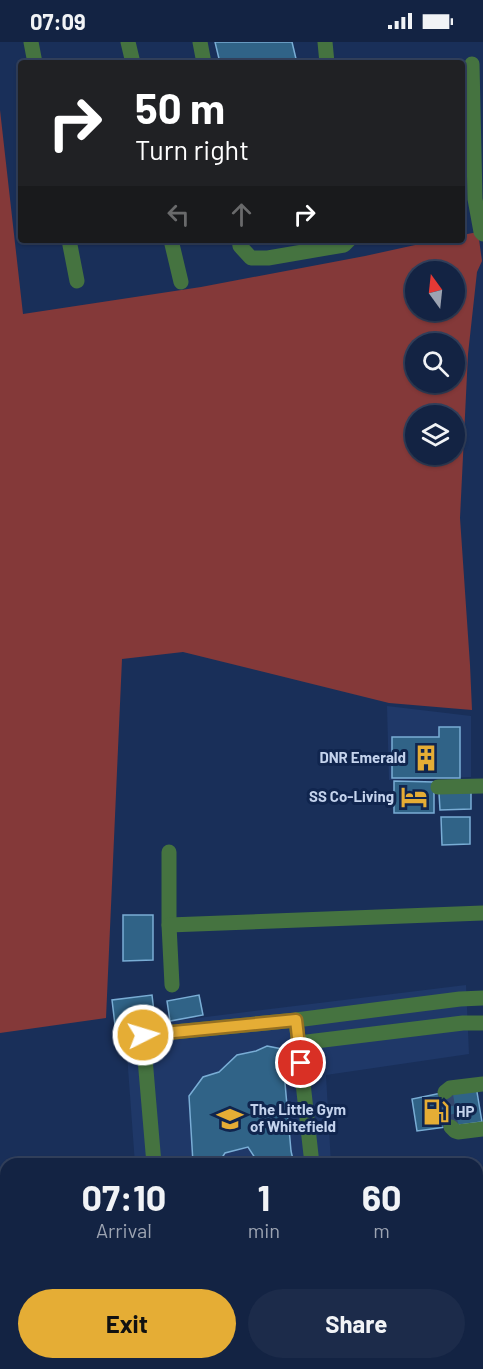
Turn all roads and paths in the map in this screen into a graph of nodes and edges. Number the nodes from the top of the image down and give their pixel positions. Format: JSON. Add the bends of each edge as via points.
{"nodes":[{"id":1,"x":31,"y":42,"type":"edge"},
{"id":2,"x":128,"y":42,"type":"edge"},
{"id":3,"x":200,"y":42,"type":"edge"},
{"id":4,"x":325,"y":42,"type":"edge"},
{"id":5,"x":34,"y":60,"type":"edge"},
{"id":6,"x":132,"y":60,"type":"edge"},
{"id":7,"x":203,"y":60,"type":"edge"},
{"id":8,"x":327,"y":60,"type":"edge"},
{"id":9,"x":472,"y":64,"type":"dead end"},
{"id":10,"x":483,"y":234,"type":"edge"},
{"id":11,"x":70,"y":243,"type":"edge"},
{"id":12,"x":172,"y":243,"type":"edge"},
{"id":13,"x":240,"y":243,"type":"edge"},
{"id":14,"x":346,"y":243,"type":"edge"},
{"id":15,"x":77,"y":281,"type":"dead end"},
{"id":16,"x":181,"y":282,"type":"dead end"},
{"id":17,"x":483,"y":786,"type":"edge"},
{"id":18,"x":438,"y":787,"type":"dead end"},
{"id":19,"x":169,"y":852,"type":"dead end"},
{"id":20,"x":483,"y":913,"type":"edge"},
{"id":21,"x":169,"y":925,"type":"junction"},
{"id":22,"x":172,"y":985,"type":"dead end"},
{"id":23,"x":483,"y":998,"type":"edge"},
{"id":24,"x":296,"y":1020,"type":"junction"},
{"id":25,"x":483,"y":1023,"type":"edge"},
{"id":26,"x":299,"y":1043,"type":"junction"},
{"id":27,"x":483,"y":1084,"type":"edge"},
{"id":28,"x":445,"y":1092,"type":"dead end"},
{"id":29,"x":451,"y":1127,"type":"dead end"},
{"id":30,"x":483,"y":1129,"type":"edge"},
{"id":31,"x":153,"y":1158,"type":"edge"},
{"id":32,"x":311,"y":1158,"type":"edge"}],
"edges":[{"from":1,"to":5,"type":"street"},
{"from":2,"to":6,"type":"street"},
{"from":3,"to":7,"type":"street"},
{"from":4,"to":8,"type":"street"},
{"from":9,"to":10,"type":"street","via":[[475,199]]},
{"from":11,"to":15,"type":"street"},
{"from":12,"to":16,"type":"street"},
{"from":13,"to":14,"type":"street","via":[[251,258],[268,258]]},
{"from":17,"to":18,"type":"street"},
{"from":19,"to":21,"type":"street"},
{"from":20,"to":21,"type":"street"},
{"from":21,"to":22,"type":"street"},
{"from":23,"to":24,"type":"street"},
{"from":24,"to":26,"type":"street"},
{"from":24,"to":31,"type":"street","via":[[143,1035]]},
{"from":25,"to":26,"type":"street"},
{"from":26,"to":32,"type":"street"},
{"from":27,"to":28,"type":"street"},
{"from":29,"to":30,"type":"street","via":[[458,1132]]}]}
